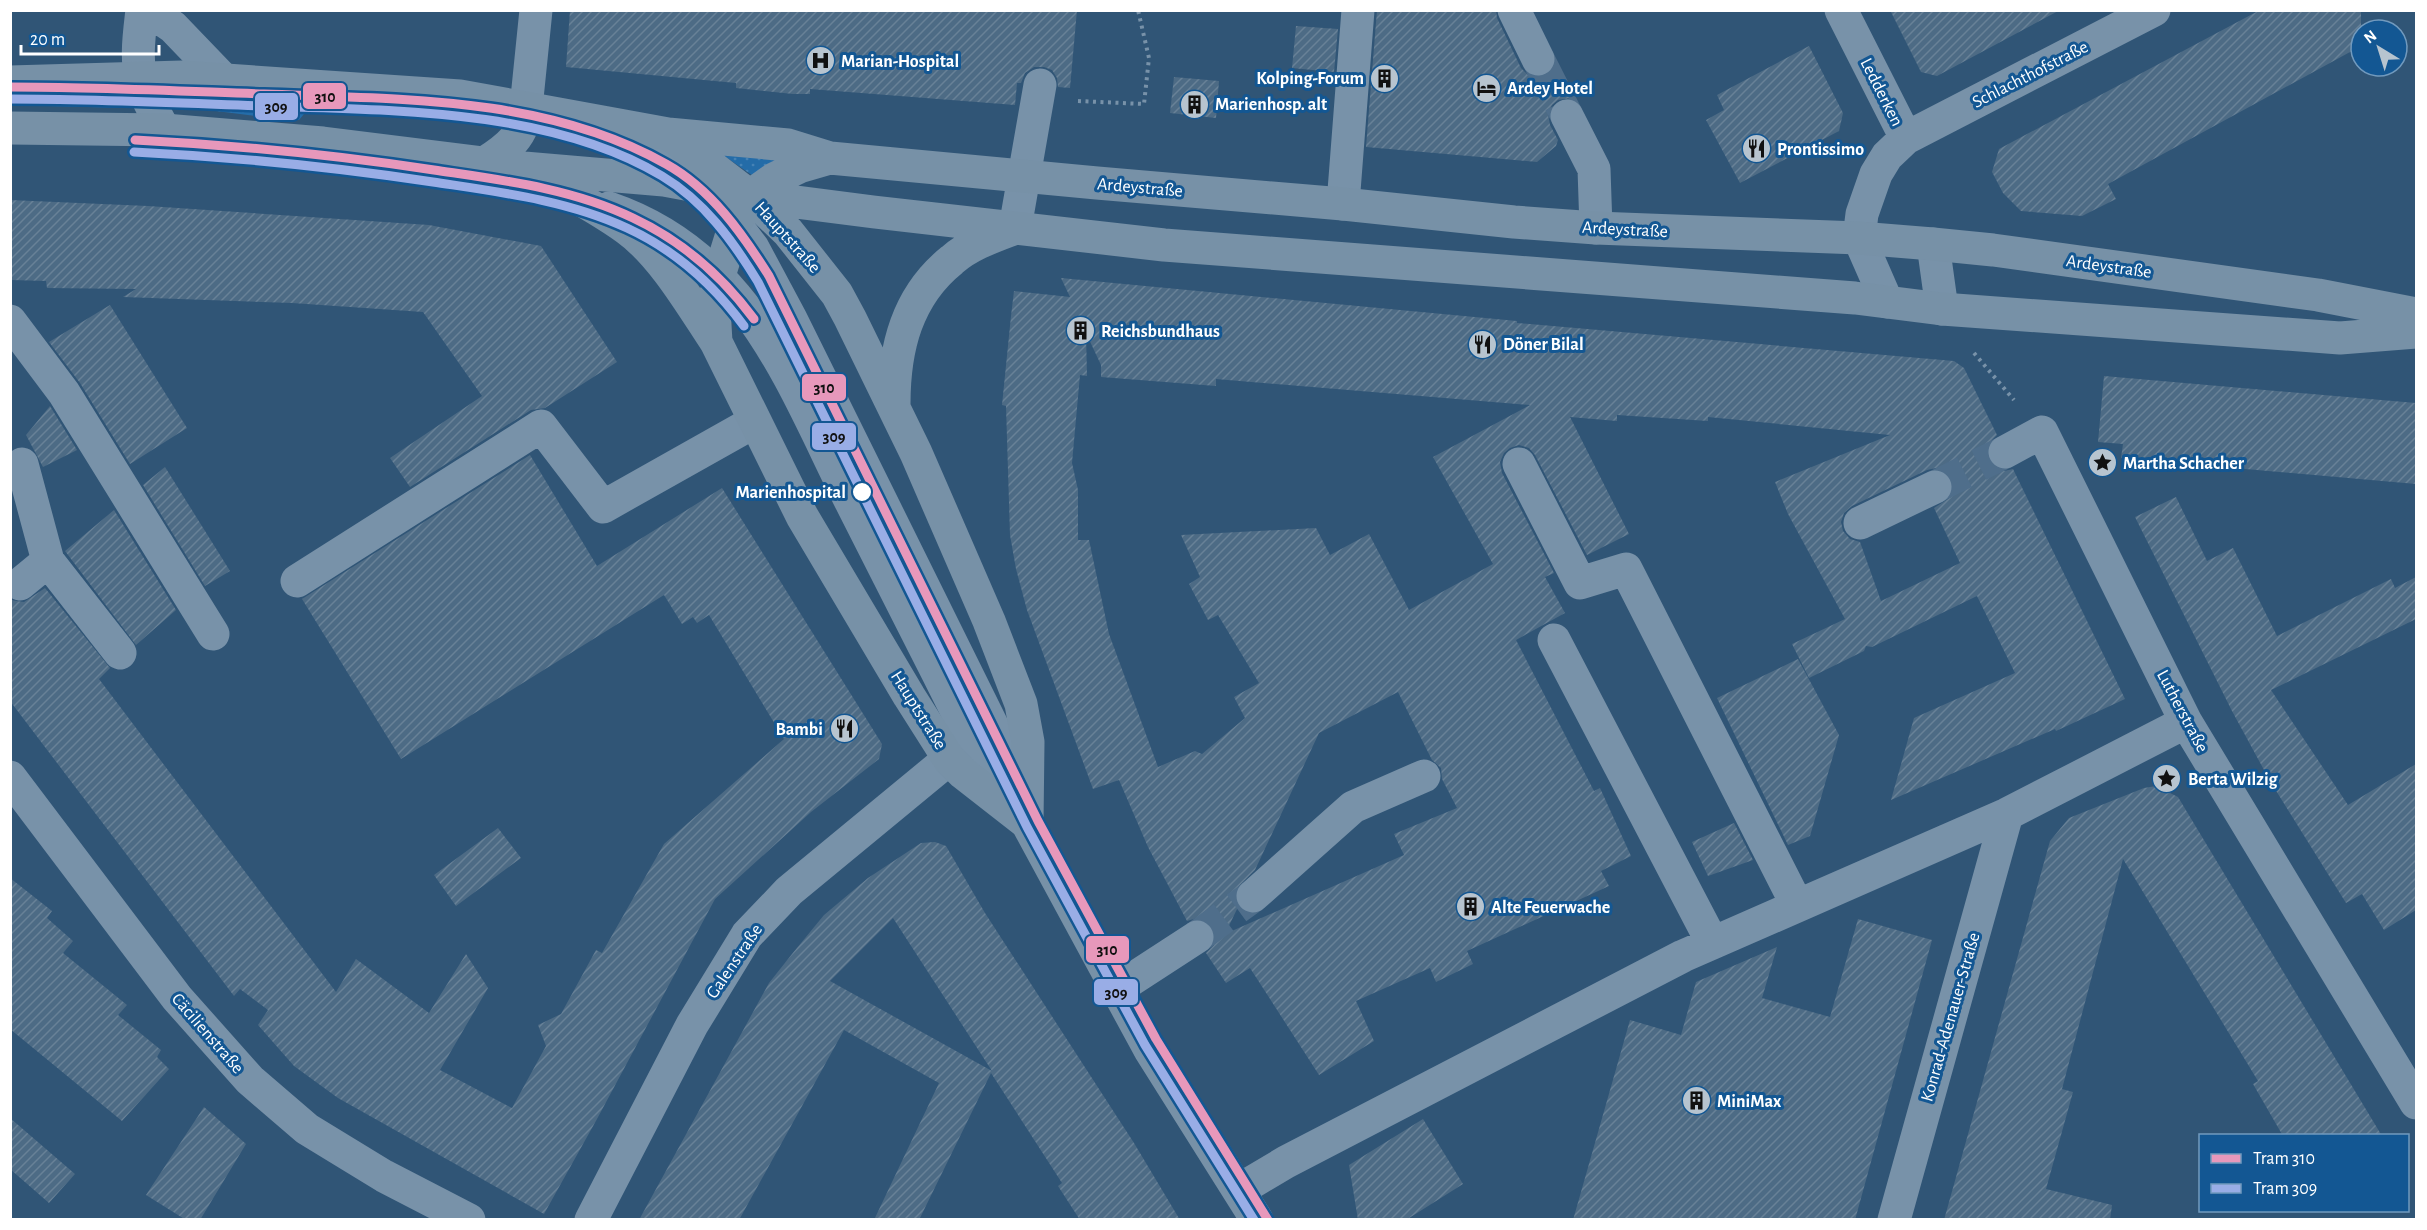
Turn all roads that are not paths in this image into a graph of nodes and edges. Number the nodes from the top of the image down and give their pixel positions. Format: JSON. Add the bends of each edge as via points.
{"nodes":[{"id":1,"x":142,"y":10,"type":"edge"},
{"id":2,"x":148,"y":10,"type":"edge"},
{"id":3,"x":536,"y":10,"type":"edge"},
{"id":4,"x":1358,"y":10,"type":"edge"},
{"id":5,"x":1514,"y":10,"type":"edge"},
{"id":6,"x":1841,"y":10,"type":"edge"},
{"id":7,"x":2154,"y":10,"type":"edge"},
{"id":8,"x":1538,"y":59,"type":"tunnel mouth"},
{"id":9,"x":141,"y":79,"type":"junction"},
{"id":10,"x":223,"y":79,"type":"junction"},
{"id":11,"x":10,"y":82,"type":"edge"},
{"id":12,"x":1038,"y":92,"type":"road end"},
{"id":13,"x":526,"y":108,"type":"junction"},
{"id":14,"x":1567,"y":116,"type":"tunnel mouth"},
{"id":15,"x":10,"y":128,"type":"edge"},
{"id":16,"x":164,"y":130,"type":"junction"},
{"id":17,"x":668,"y":134,"type":"junction"},
{"id":18,"x":1906,"y":138,"type":"junction"},
{"id":19,"x":830,"y":158,"type":"junction"},
{"id":20,"x":486,"y":162,"type":"junction"},
{"id":21,"x":524,"y":168,"type":"junction"},
{"id":22,"x":1023,"y":177,"type":"junction"},
{"id":23,"x":697,"y":184,"type":"junction"},
{"id":24,"x":571,"y":195,"type":"junction"},
{"id":25,"x":750,"y":196,"type":"junction"},
{"id":26,"x":817,"y":203,"type":"junction"},
{"id":27,"x":1342,"y":204,"type":"junction"},
{"id":28,"x":735,"y":224,"type":"junction"},
{"id":29,"x":1015,"y":228,"type":"junction"},
{"id":30,"x":1596,"y":228,"type":"junction"},
{"id":31,"x":788,"y":232,"type":"junction"},
{"id":32,"x":1859,"y":238,"type":"junction"},
{"id":33,"x":1933,"y":244,"type":"junction"},
{"id":34,"x":719,"y":276,"type":"junction"},
{"id":35,"x":769,"y":276,"type":"junction"},
{"id":36,"x":1887,"y":302,"type":"junction"},
{"id":37,"x":1942,"y":309,"type":"junction"},
{"id":38,"x":2416,"y":314,"type":"edge"},
{"id":39,"x":10,"y":321,"type":"edge"},
{"id":40,"x":2416,"y":332,"type":"edge"},
{"id":41,"x":716,"y":342,"type":"junction"},
{"id":42,"x":894,"y":411,"type":"junction"},
{"id":43,"x":754,"y":422,"type":"junction"},
{"id":44,"x":2005,"y":452,"type":"tunnel mouth"},
{"id":45,"x":22,"y":464,"type":"dead end"},
{"id":46,"x":1520,"y":464,"type":"dead end"},
{"id":47,"x":1935,"y":487,"type":"tunnel mouth"},
{"id":48,"x":1860,"y":523,"type":"dead end"},
{"id":49,"x":48,"y":561,"type":"junction"},
{"id":50,"x":297,"y":581,"type":"dead end"},
{"id":51,"x":20,"y":584,"type":"dead end"},
{"id":52,"x":213,"y":634,"type":"dead end"},
{"id":53,"x":1554,"y":640,"type":"dead end"},
{"id":54,"x":120,"y":653,"type":"dead end"},
{"id":55,"x":2186,"y":722,"type":"junction"},
{"id":56,"x":949,"y":759,"type":"junction"},
{"id":57,"x":1424,"y":776,"type":"dead end"},
{"id":58,"x":10,"y":777,"type":"edge"},
{"id":59,"x":2007,"y":814,"type":"junction"},
{"id":60,"x":1027,"y":823,"type":"junction"},
{"id":61,"x":1253,"y":896,"type":"tunnel mouth"},
{"id":62,"x":1797,"y":905,"type":"junction"},
{"id":63,"x":1197,"y":937,"type":"tunnel mouth"},
{"id":64,"x":1712,"y":942,"type":"junction"},
{"id":65,"x":1117,"y":989,"type":"junction"},
{"id":66,"x":2416,"y":1103,"type":"edge"},
{"id":67,"x":1239,"y":1190,"type":"junction"},
{"id":68,"x":469,"y":1220,"type":"edge"},
{"id":69,"x":591,"y":1220,"type":"edge"},
{"id":70,"x":1257,"y":1220,"type":"edge"},
{"id":71,"x":1894,"y":1220,"type":"edge"}],
"edges":[{"from":1,"to":9,"type":"street","via":[[138,53]]},
{"from":2,"to":10,"type":"street","via":[[173,27]]},
{"from":3,"to":13,"type":"street"},
{"from":4,"to":27,"type":"street"},
{"from":5,"to":8,"type":"street"},
{"from":6,"to":18,"type":"street","name":"Ledderken"},
{"from":7,"to":18,"type":"street","name":"Schlachthofstraße"},
{"from":9,"to":10,"type":"main road","name":"Ardeystraße"},
{"from":9,"to":11,"type":"main road","name":"Ardeystraße"},
{"from":9,"to":16,"type":"street"},
{"from":10,"to":13,"type":"main road","name":"Ardeystraße","via":[[460,96]]},
{"from":12,"to":22,"type":"street"},
{"from":13,"to":17,"type":"main road","name":"Ardeystraße"},
{"from":13,"to":20,"type":"main road","via":[[520,135]]},
{"from":13,"to":23,"type":"street","via":[[618,140]]},
{"from":14,"to":30,"type":"street","via":[[1594,169]]},
{"from":15,"to":16,"type":"main road"},
{"from":16,"to":20,"type":"main road"},
{"from":17,"to":19,"type":"main road","name":"Ardeystraße","via":[[788,146]]},
{"from":17,"to":25,"type":"main road"},
{"from":18,"to":32,"type":"street","name":"Ledderken","via":[[1887,156],[1876,174],[1862,214]]},
{"from":19,"to":22,"type":"main road","name":"Ardeystraße"},
{"from":19,"to":25,"type":"main road","name":"Ardeystraße","via":[[774,179]]},
{"from":20,"to":21,"type":"main road"},
{"from":21,"to":23,"type":"main road"},
{"from":21,"to":24,"type":"main road"},
{"from":22,"to":27,"type":"main road","name":"Ardeystraße"},
{"from":22,"to":29,"type":"street"},
{"from":23,"to":25,"type":"main road"},
{"from":23,"to":28,"type":"street"},
{"from":24,"to":34,"type":"street","via":[[619,211],[664,234]]},
{"from":24,"to":41,"type":"main road","via":[[628,230],[646,246]]},
{"from":25,"to":26,"type":"main road"},
{"from":25,"to":28,"type":"main road","name":"Hauptstraße"},
{"from":25,"to":31,"type":"main road","name":"Hauptstraße"},
{"from":26,"to":29,"type":"main road"},
{"from":26,"to":31,"type":"street"},
{"from":27,"to":30,"type":"main road","name":"Ardeystraße"},
{"from":28,"to":34,"type":"main road","name":"Hauptstraße"},
{"from":28,"to":35,"type":"street"},
{"from":29,"to":36,"type":"main road","via":[[1164,245]]},
{"from":29,"to":42,"type":"main road","via":[[952,259],[927,285],[911,311],[899,344]]},
{"from":30,"to":32,"type":"main road","name":"Ardeystraße"},
{"from":31,"to":35,"type":"street","via":[[773,250]]},
{"from":31,"to":42,"type":"main road","name":"Hauptstraße","via":[[837,294]]},
{"from":32,"to":33,"type":"main road","name":"Ardeystraße"},
{"from":32,"to":36,"type":"street"},
{"from":33,"to":37,"type":"street"},
{"from":33,"to":38,"type":"main road","name":"Ardeystraße","via":[[2318,295]]},
{"from":34,"to":41,"type":"main road","name":"Hauptstraße","via":[[714,308]]},
{"from":34,"to":60,"type":"street","via":[[770,343],[979,756]]},
{"from":35,"to":60,"type":"street","via":[[995,731]]},
{"from":36,"to":37,"type":"main road"},
{"from":37,"to":40,"type":"main road","via":[[2340,338]]},
{"from":39,"to":52,"type":"street","via":[[64,393]]},
{"from":41,"to":43,"type":"main road","name":"Hauptstraße"},
{"from":42,"to":60,"type":"main road","name":"Hauptstraße","via":[[990,621],[1021,704],[1028,742]]},
{"from":43,"to":50,"type":"street","via":[[603,507],[541,426]]},
{"from":43,"to":56,"type":"main road","name":"Hauptstraße","via":[[802,516]]},
{"from":44,"to":55,"type":"street","name":"Lutherstraße","via":[[2042,432]]},
{"from":45,"to":49,"type":"street"},
{"from":46,"to":62,"type":"street","via":[[1580,583],[1626,569]]},
{"from":47,"to":48,"type":"street"},
{"from":49,"to":51,"type":"street"},
{"from":49,"to":54,"type":"street"},
{"from":53,"to":64,"type":"street"},
{"from":55,"to":59,"type":"street"},
{"from":55,"to":66,"type":"street","name":"Lutherstraße"},
{"from":56,"to":60,"type":"main road","name":"Hauptstraße"},
{"from":56,"to":69,"type":"street","name":"Galenstraße","via":[[789,891],[747,935],[692,1025]]},
{"from":57,"to":61,"type":"street","via":[[1353,807]]},
{"from":58,"to":68,"type":"street","name":"Cäcilienstraße","via":[[177,998],[249,1080],[307,1129],[384,1176]]},
{"from":59,"to":62,"type":"street"},
{"from":59,"to":71,"type":"street","name":"Konrad-Adenauer-Straße"},
{"from":60,"to":65,"type":"main road","name":"Hauptstraße"},
{"from":62,"to":64,"type":"street"},
{"from":63,"to":65,"type":"street"},
{"from":64,"to":67,"type":"street"},
{"from":65,"to":67,"type":"main road","name":"Hauptstraße","via":[[1150,1050]]},
{"from":67,"to":70,"type":"main road","name":"Hauptstraße"}]}
